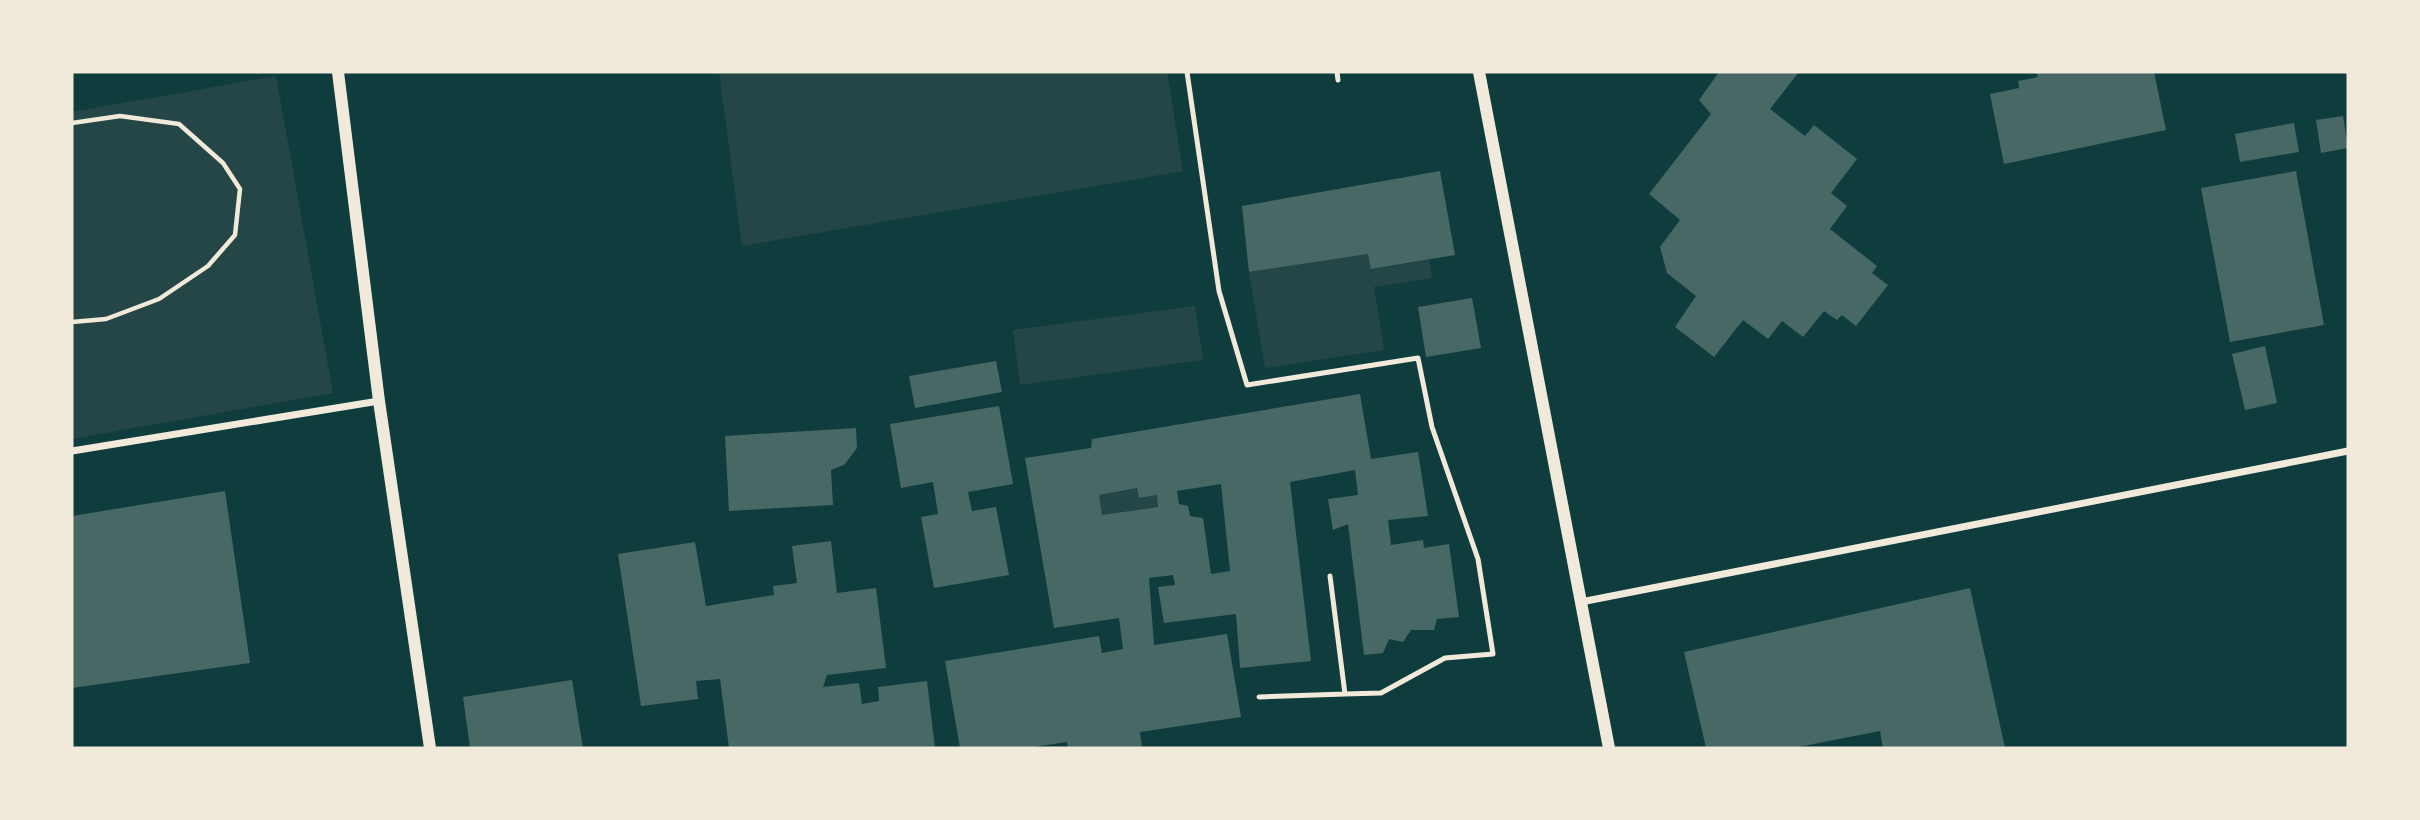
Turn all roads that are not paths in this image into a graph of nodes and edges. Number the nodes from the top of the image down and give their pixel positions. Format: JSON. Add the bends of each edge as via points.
{"nodes":[{"id":1,"x":338,"y":72,"type":"edge"},
{"id":2,"x":1187,"y":72,"type":"edge"},
{"id":3,"x":1337,"y":72,"type":"edge"},
{"id":4,"x":1479,"y":72,"type":"edge"},
{"id":5,"x":1338,"y":80,"type":"dead end"},
{"id":6,"x":379,"y":401,"type":"junction"},
{"id":7,"x":2348,"y":451,"type":"edge"},
{"id":8,"x":72,"y":452,"type":"edge"},
{"id":9,"x":1329,"y":576,"type":"dead end"},
{"id":10,"x":1581,"y":602,"type":"junction"},
{"id":11,"x":1345,"y":694,"type":"junction"},
{"id":12,"x":1259,"y":697,"type":"dead end"},
{"id":13,"x":430,"y":748,"type":"edge"},
{"id":14,"x":1609,"y":748,"type":"edge"}],
"edges":[{"from":1,"to":6,"type":"street"},
{"from":2,"to":11,"type":"lane","via":[[1219,291],[1247,386],[1418,358],[1432,427],[1478,559],[1493,654],[1445,658],[1381,693]]},
{"from":3,"to":5,"type":"lane"},
{"from":4,"to":10,"type":"street"},
{"from":6,"to":8,"type":"street"},
{"from":6,"to":13,"type":"street"},
{"from":7,"to":10,"type":"street"},
{"from":9,"to":11,"type":"lane"},
{"from":10,"to":14,"type":"street"},
{"from":11,"to":12,"type":"lane"}]}
